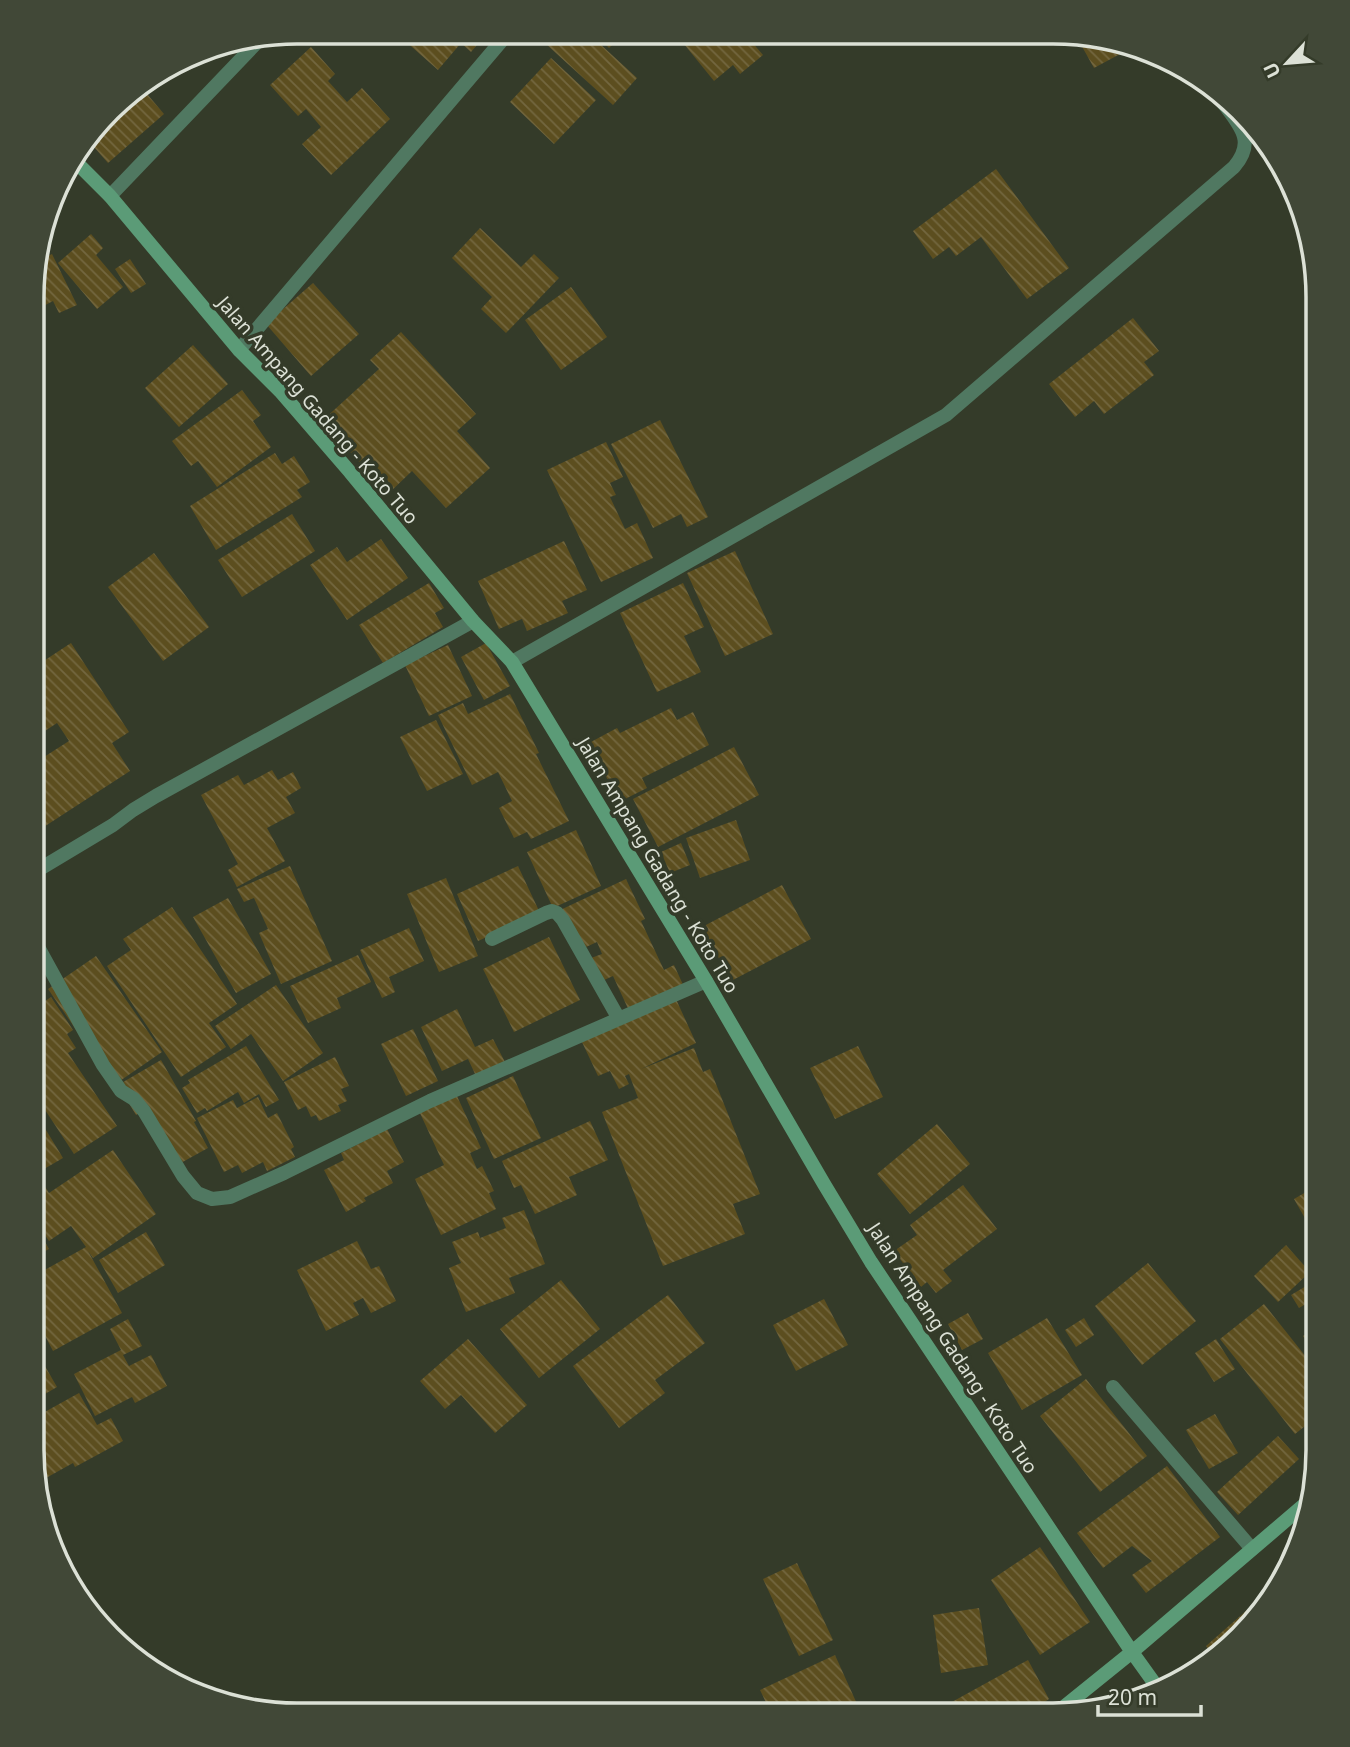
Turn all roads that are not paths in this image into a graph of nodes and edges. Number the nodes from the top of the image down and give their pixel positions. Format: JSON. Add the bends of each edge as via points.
{"nodes":[{"id":1,"x":499,"y":44,"type":"edge"},
{"id":2,"x":251,"y":48,"type":"edge"},
{"id":3,"x":1241,"y":127,"type":"edge"},
{"id":4,"x":80,"y":166,"type":"edge"},
{"id":5,"x":110,"y":196,"type":"junction"},
{"id":6,"x":239,"y":350,"type":"junction"},
{"id":7,"x":473,"y":621,"type":"junction"},
{"id":8,"x":512,"y":662,"type":"junction"},
{"id":9,"x":44,"y":866,"type":"edge"},
{"id":10,"x":492,"y":939,"type":"dead end"},
{"id":11,"x":44,"y":958,"type":"edge"},
{"id":12,"x":706,"y":981,"type":"junction"},
{"id":13,"x":620,"y":1019,"type":"junction"},
{"id":14,"x":1113,"y":1387,"type":"dead end"},
{"id":15,"x":1299,"y":1509,"type":"edge"},
{"id":16,"x":1252,"y":1549,"type":"junction"},
{"id":17,"x":1132,"y":1652,"type":"junction"},
{"id":18,"x":1154,"y":1682,"type":"edge"},
{"id":19,"x":1070,"y":1703,"type":"edge"}],
"edges":[{"from":1,"to":6,"type":"street"},
{"from":2,"to":5,"type":"street"},
{"from":3,"to":8,"type":"street","via":[[1245,150],[1234,167],[946,415]]},
{"from":4,"to":5,"type":"street","name":"Jalan Ampang Gadang - Koto Tuo"},
{"from":5,"to":6,"type":"street","name":"Jalan Ampang Gadang - Koto Tuo"},
{"from":6,"to":7,"type":"street","name":"Jalan Ampang Gadang - Koto Tuo","via":[[350,472]]},
{"from":7,"to":8,"type":"street","name":"Jalan Ampang Gadang - Koto Tuo"},
{"from":7,"to":9,"type":"street","via":[[156,796]]},
{"from":8,"to":12,"type":"street","name":"Jalan Ampang Gadang - Koto Tuo"},
{"from":10,"to":13,"type":"street","via":[[552,911],[557,913]]},
{"from":11,"to":13,"type":"street","via":[[121,1091],[144,1111],[197,1193],[212,1199],[230,1197],[430,1101]]},
{"from":12,"to":13,"type":"street"},
{"from":12,"to":17,"type":"street","name":"Jalan Ampang Gadang - Koto Tuo","via":[[872,1262]]},
{"from":14,"to":16,"type":"street"},
{"from":15,"to":16,"type":"street"},
{"from":16,"to":17,"type":"street"},
{"from":17,"to":18,"type":"street","name":"Jalan Ampang Gadang - Koto Tuo"},
{"from":17,"to":19,"type":"street"}]}
